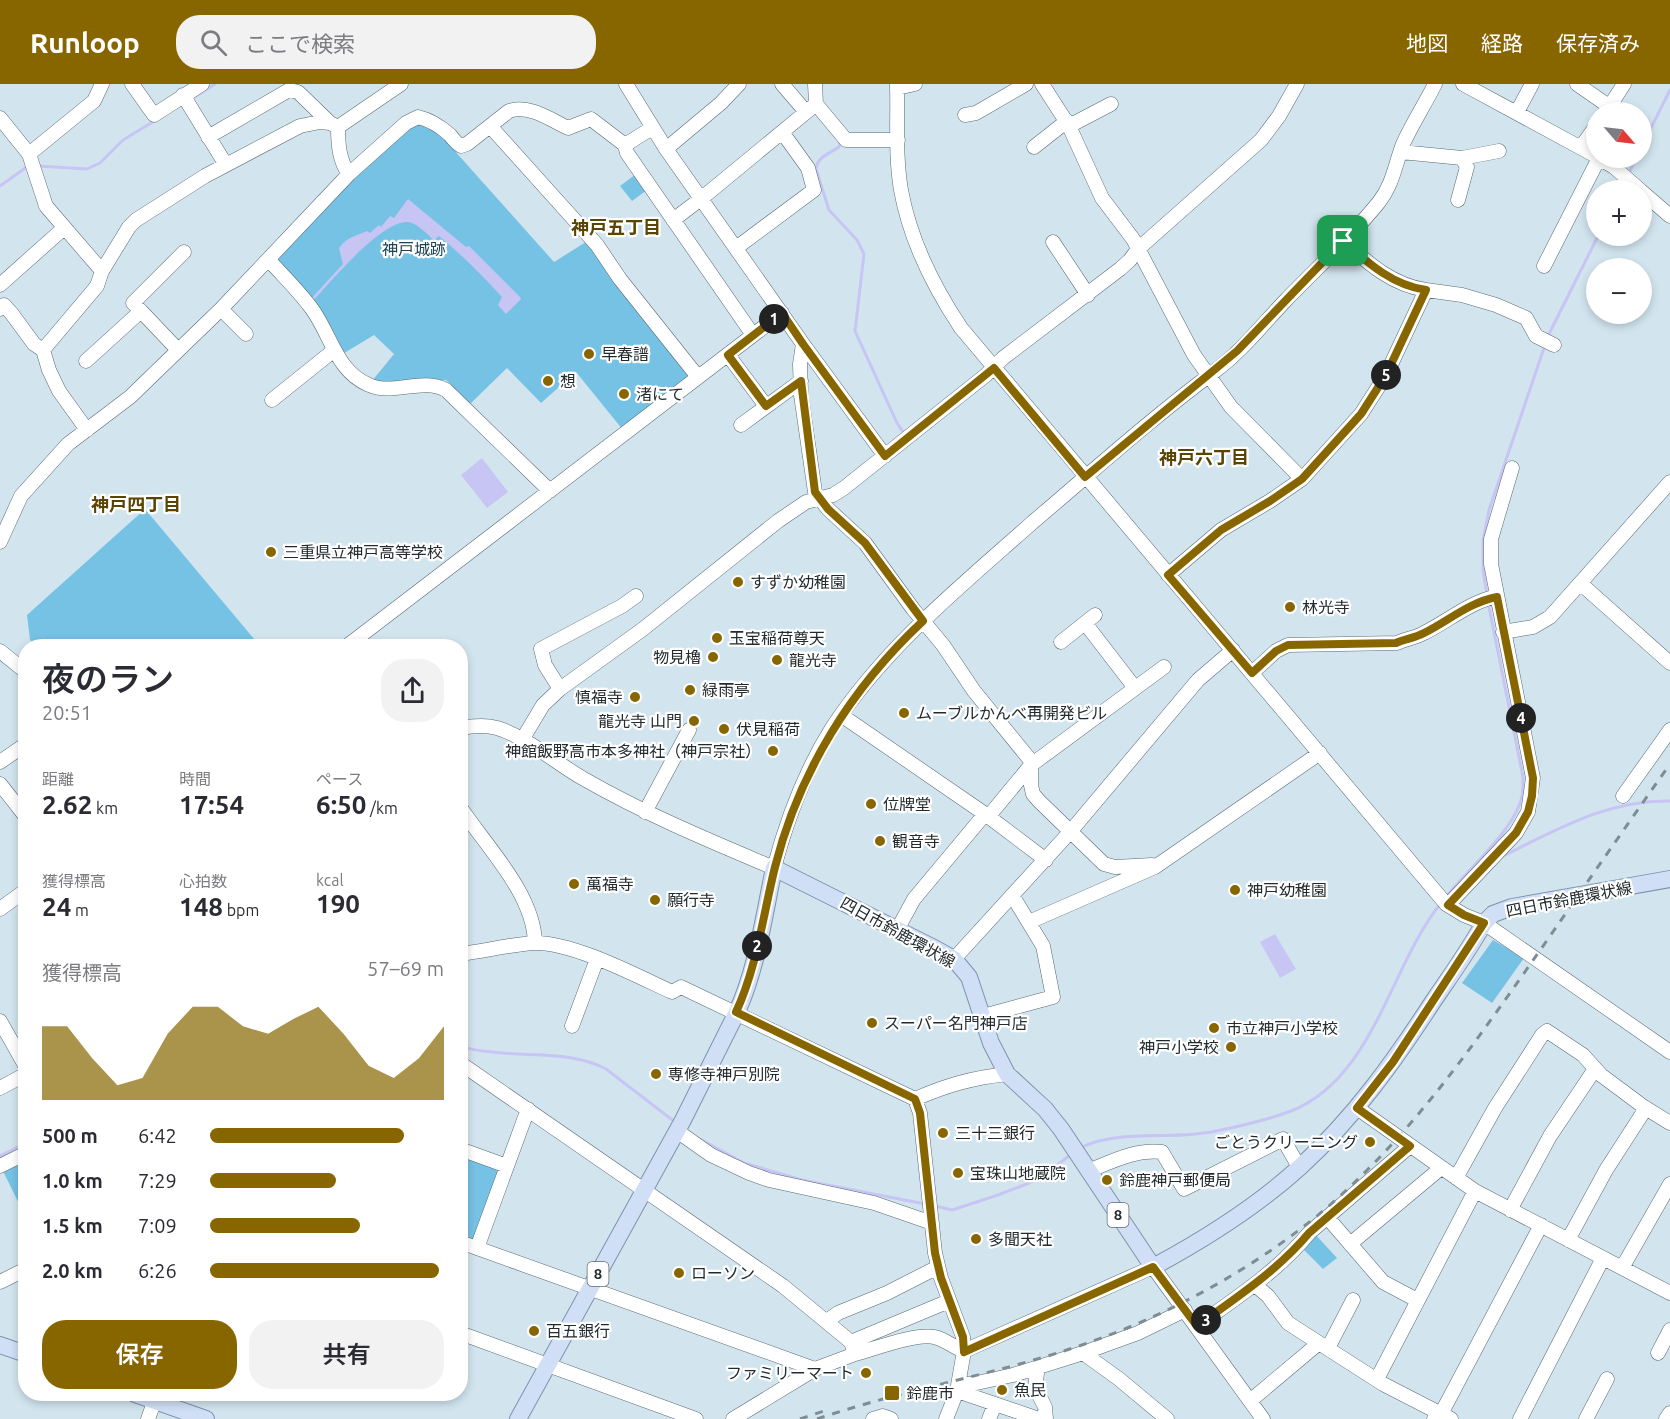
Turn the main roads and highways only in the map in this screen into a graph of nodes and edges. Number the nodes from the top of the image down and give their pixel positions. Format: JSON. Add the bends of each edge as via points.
{"nodes":[{"id":1,"x":1670,"y":879,"type":"edge"},
{"id":2,"x":0,"y":1345,"type":"edge"},
{"id":3,"x":18,"y":1351,"type":"edge"},
{"id":4,"x":165,"y":1401,"type":"edge"},
{"id":5,"x":206,"y":1419,"type":"edge"},
{"id":6,"x":518,"y":1419,"type":"edge"}],
"edges":[{"from":1,"to":6,"type":"main road","name":"四日市鈴鹿環状線","number":"8","via":[[1512,907],[1493,914],[1393,1062],[1357,1108],[1299,1167],[1217,1231],[1153,1267],[1045,1109],[1007,1074],[991,1043],[969,977],[954,959],[774,868],[744,996],[679,1127]]},
{"from":2,"to":3,"type":"main road"},
{"from":4,"to":5,"type":"main road"}]}
